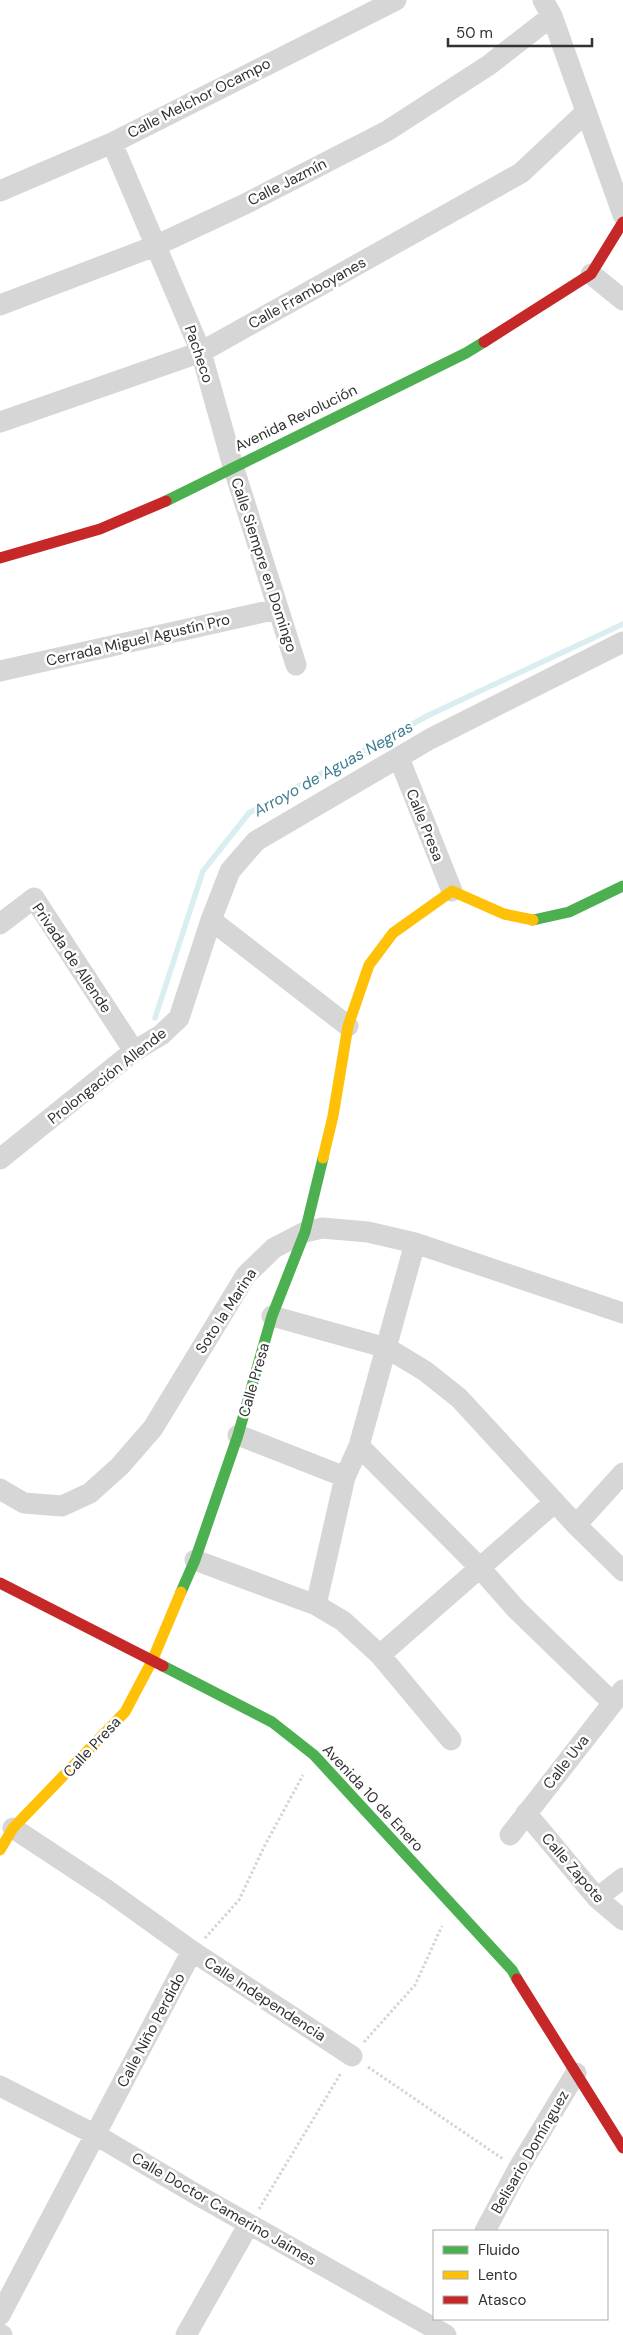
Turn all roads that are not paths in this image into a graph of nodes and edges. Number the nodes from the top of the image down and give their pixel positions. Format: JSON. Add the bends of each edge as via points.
{"nodes":[{"id":1,"x":396,"y":0,"type":"edge"},
{"id":2,"x":548,"y":8,"type":"edge"},
{"id":3,"x":586,"y":112,"type":"junction"},
{"id":4,"x":112,"y":142,"type":"junction"},
{"id":5,"x":0,"y":191,"type":"edge"},
{"id":6,"x":623,"y":215,"type":"edge"},
{"id":7,"x":623,"y":222,"type":"edge"},
{"id":8,"x":155,"y":246,"type":"junction"},
{"id":9,"x":591,"y":274,"type":"junction"},
{"id":10,"x":623,"y":300,"type":"edge"},
{"id":11,"x":0,"y":305,"type":"edge"},
{"id":12,"x":201,"y":352,"type":"junction"},
{"id":13,"x":0,"y":422,"type":"edge"},
{"id":14,"x":233,"y":466,"type":"junction"},
{"id":15,"x":0,"y":558,"type":"edge"},
{"id":16,"x":277,"y":609,"type":"junction"},
{"id":17,"x":623,"y":642,"type":"edge"},
{"id":18,"x":296,"y":665,"type":"dead end"},
{"id":19,"x":0,"y":672,"type":"edge"},
{"id":20,"x":399,"y":758,"type":"junction"},
{"id":21,"x":623,"y":886,"type":"edge"},
{"id":22,"x":452,"y":891,"type":"junction"},
{"id":23,"x":211,"y":920,"type":"junction"},
{"id":24,"x":0,"y":924,"type":"edge"},
{"id":25,"x":348,"y":1026,"type":"junction"},
{"id":26,"x":134,"y":1051,"type":"junction"},
{"id":27,"x":0,"y":1159,"type":"edge"},
{"id":28,"x":305,"y":1232,"type":"junction"},
{"id":29,"x":415,"y":1243,"type":"junction"},
{"id":30,"x":623,"y":1313,"type":"edge"},
{"id":31,"x":272,"y":1316,"type":"junction"},
{"id":32,"x":387,"y":1348,"type":"junction"},
{"id":33,"x":238,"y":1435,"type":"junction"},
{"id":34,"x":359,"y":1446,"type":"junction"},
{"id":35,"x":623,"y":1473,"type":"edge"},
{"id":36,"x":345,"y":1477,"type":"junction"},
{"id":37,"x":0,"y":1489,"type":"edge"},
{"id":38,"x":555,"y":1502,"type":"junction"},
{"id":39,"x":576,"y":1525,"type":"junction"},
{"id":40,"x":195,"y":1560,"type":"junction"},
{"id":41,"x":480,"y":1568,"type":"junction"},
{"id":42,"x":623,"y":1572,"type":"edge"},
{"id":43,"x":0,"y":1583,"type":"edge"},
{"id":44,"x":316,"y":1605,"type":"junction"},
{"id":45,"x":380,"y":1654,"type":"junction"},
{"id":46,"x":152,"y":1661,"type":"junction"},
{"id":47,"x":617,"y":1696,"type":"edge"},
{"id":48,"x":451,"y":1740,"type":"dead end"},
{"id":49,"x":526,"y":1813,"type":"junction"},
{"id":50,"x":13,"y":1828,"type":"junction"},
{"id":51,"x":510,"y":1835,"type":"dead end"},
{"id":52,"x":0,"y":1850,"type":"edge"},
{"id":53,"x":623,"y":1878,"type":"edge"},
{"id":54,"x":598,"y":1898,"type":"junction"},
{"id":55,"x":623,"y":1920,"type":"edge"},
{"id":56,"x":192,"y":1951,"type":"junction"},
{"id":57,"x":352,"y":2056,"type":"road end"},
{"id":58,"x":576,"y":2073,"type":"junction"},
{"id":59,"x":0,"y":2086,"type":"edge"},
{"id":60,"x":96,"y":2135,"type":"junction"},
{"id":61,"x":623,"y":2148,"type":"edge"},
{"id":62,"x":249,"y":2224,"type":"junction"},
{"id":63,"x":486,"y":2230,"type":"edge"},
{"id":64,"x":0,"y":2315,"type":"edge"},
{"id":65,"x":437,"y":2329,"type":"edge"},
{"id":66,"x":186,"y":2335,"type":"edge"}],
"edges":[{"from":1,"to":4,"type":"street","name":"Calle Melchor Ocampo"},
{"from":2,"to":3,"type":"street"},
{"from":2,"to":8,"type":"street","name":"Calle Jazmín","via":[[488,64],[387,131]]},
{"from":3,"to":6,"type":"street"},
{"from":3,"to":12,"type":"street","name":"Calle Framboyanes","via":[[521,173]]},
{"from":4,"to":5,"type":"street","name":"Calle Melchor Ocampo"},
{"from":4,"to":8,"type":"street"},
{"from":7,"to":9,"type":"street"},
{"from":8,"to":11,"type":"street","name":"Calle Jazmín"},
{"from":8,"to":12,"type":"street","name":"Pacheco"},
{"from":9,"to":10,"type":"street"},
{"from":9,"to":14,"type":"street","name":"Avenida Revolución","via":[[466,353]]},
{"from":12,"to":13,"type":"street","name":"Calle Framboyanes"},
{"from":12,"to":14,"type":"street","name":"Pacheco"},
{"from":14,"to":15,"type":"street","name":"Avenida Revolución","via":[[186,492],[100,529]]},
{"from":14,"to":16,"type":"street","name":"Calle Siempre en Domingo"},
{"from":16,"to":18,"type":"street","name":"Calle Siempre en Domingo"},
{"from":16,"to":19,"type":"street","name":"Cerrada Miguel Agustín Pro"},
{"from":17,"to":20,"type":"street","name":"Prolongación Allende","via":[[430,739]]},
{"from":20,"to":22,"type":"street","name":"Calle Presa"},
{"from":20,"to":23,"type":"street","name":"Prolongación Allende","via":[[256,841],[230,871]]},
{"from":21,"to":22,"type":"street","via":[[580,909],[533,920],[500,913]]},
{"from":22,"to":25,"type":"street","name":"Calle Presa","via":[[393,933],[370,965]]},
{"from":23,"to":25,"type":"street"},
{"from":23,"to":26,"type":"street","name":"Prolongación Allende","via":[[179,1018],[161,1035]]},
{"from":24,"to":26,"type":"street","name":"Privada de Allende","via":[[34,898]]},
{"from":25,"to":28,"type":"street","name":"Calle Presa","via":[[333,1116]]},
{"from":26,"to":27,"type":"street","name":"Prolongación Allende"},
{"from":28,"to":29,"type":"street","name":"Soto la Marina","via":[[322,1228],[368,1232]]},
{"from":28,"to":31,"type":"street","name":"Calle Presa"},
{"from":28,"to":37,"type":"street","name":"Soto la Marina","via":[[274,1248],[246,1275],[153,1428],[120,1466],[90,1493],[62,1506],[24,1503]]},
{"from":29,"to":30,"type":"street","name":"Soto la Marina"},
{"from":29,"to":32,"type":"street"},
{"from":31,"to":32,"type":"street"},
{"from":31,"to":33,"type":"street","name":"Calle Presa"},
{"from":32,"to":34,"type":"street"},
{"from":32,"to":38,"type":"street","via":[[459,1398]]},
{"from":33,"to":36,"type":"street"},
{"from":33,"to":40,"type":"street","name":"Calle Presa"},
{"from":34,"to":36,"type":"street"},
{"from":34,"to":41,"type":"street"},
{"from":35,"to":39,"type":"street"},
{"from":36,"to":44,"type":"street"},
{"from":38,"to":39,"type":"street"},
{"from":38,"to":41,"type":"street"},
{"from":39,"to":42,"type":"street"},
{"from":40,"to":44,"type":"street"},
{"from":40,"to":46,"type":"street","name":"Calle Presa"},
{"from":41,"to":45,"type":"street"},
{"from":41,"to":47,"type":"street","via":[[516,1609]]},
{"from":43,"to":46,"type":"street","name":"Avenida 10 de Enero"},
{"from":44,"to":45,"type":"street","via":[[343,1621]]},
{"from":45,"to":48,"type":"street"},
{"from":46,"to":50,"type":"street","name":"Calle Presa","via":[[125,1712]]},
{"from":46,"to":58,"type":"street","name":"Avenida 10 de Enero","via":[[272,1722],[314,1755],[512,1970]]},
{"from":47,"to":49,"type":"street","name":"Calle Uva"},
{"from":49,"to":51,"type":"street","name":"Calle Uva"},
{"from":49,"to":54,"type":"street","name":"Calle Zapote"},
{"from":50,"to":52,"type":"street","name":"Calle Presa"},
{"from":50,"to":56,"type":"street","name":"Calle Independencia"},
{"from":53,"to":54,"type":"street"},
{"from":54,"to":55,"type":"street","name":"Calle Zapote"},
{"from":56,"to":57,"type":"street","name":"Calle Independencia"},
{"from":56,"to":60,"type":"street","name":"Calle Niño Perdido"},
{"from":58,"to":61,"type":"street","name":"Avenida 10 de Enero"},
{"from":58,"to":63,"type":"street","name":"Belisario Domínguez"},
{"from":59,"to":60,"type":"street","name":"Calle Doctor Camerino Jaimes"},
{"from":60,"to":62,"type":"street","name":"Calle Doctor Camerino Jaimes"},
{"from":60,"to":64,"type":"street","name":"Calle Niño Perdido"},
{"from":62,"to":65,"type":"street","name":"Calle Doctor Camerino Jaimes"},
{"from":62,"to":66,"type":"street"}]}
